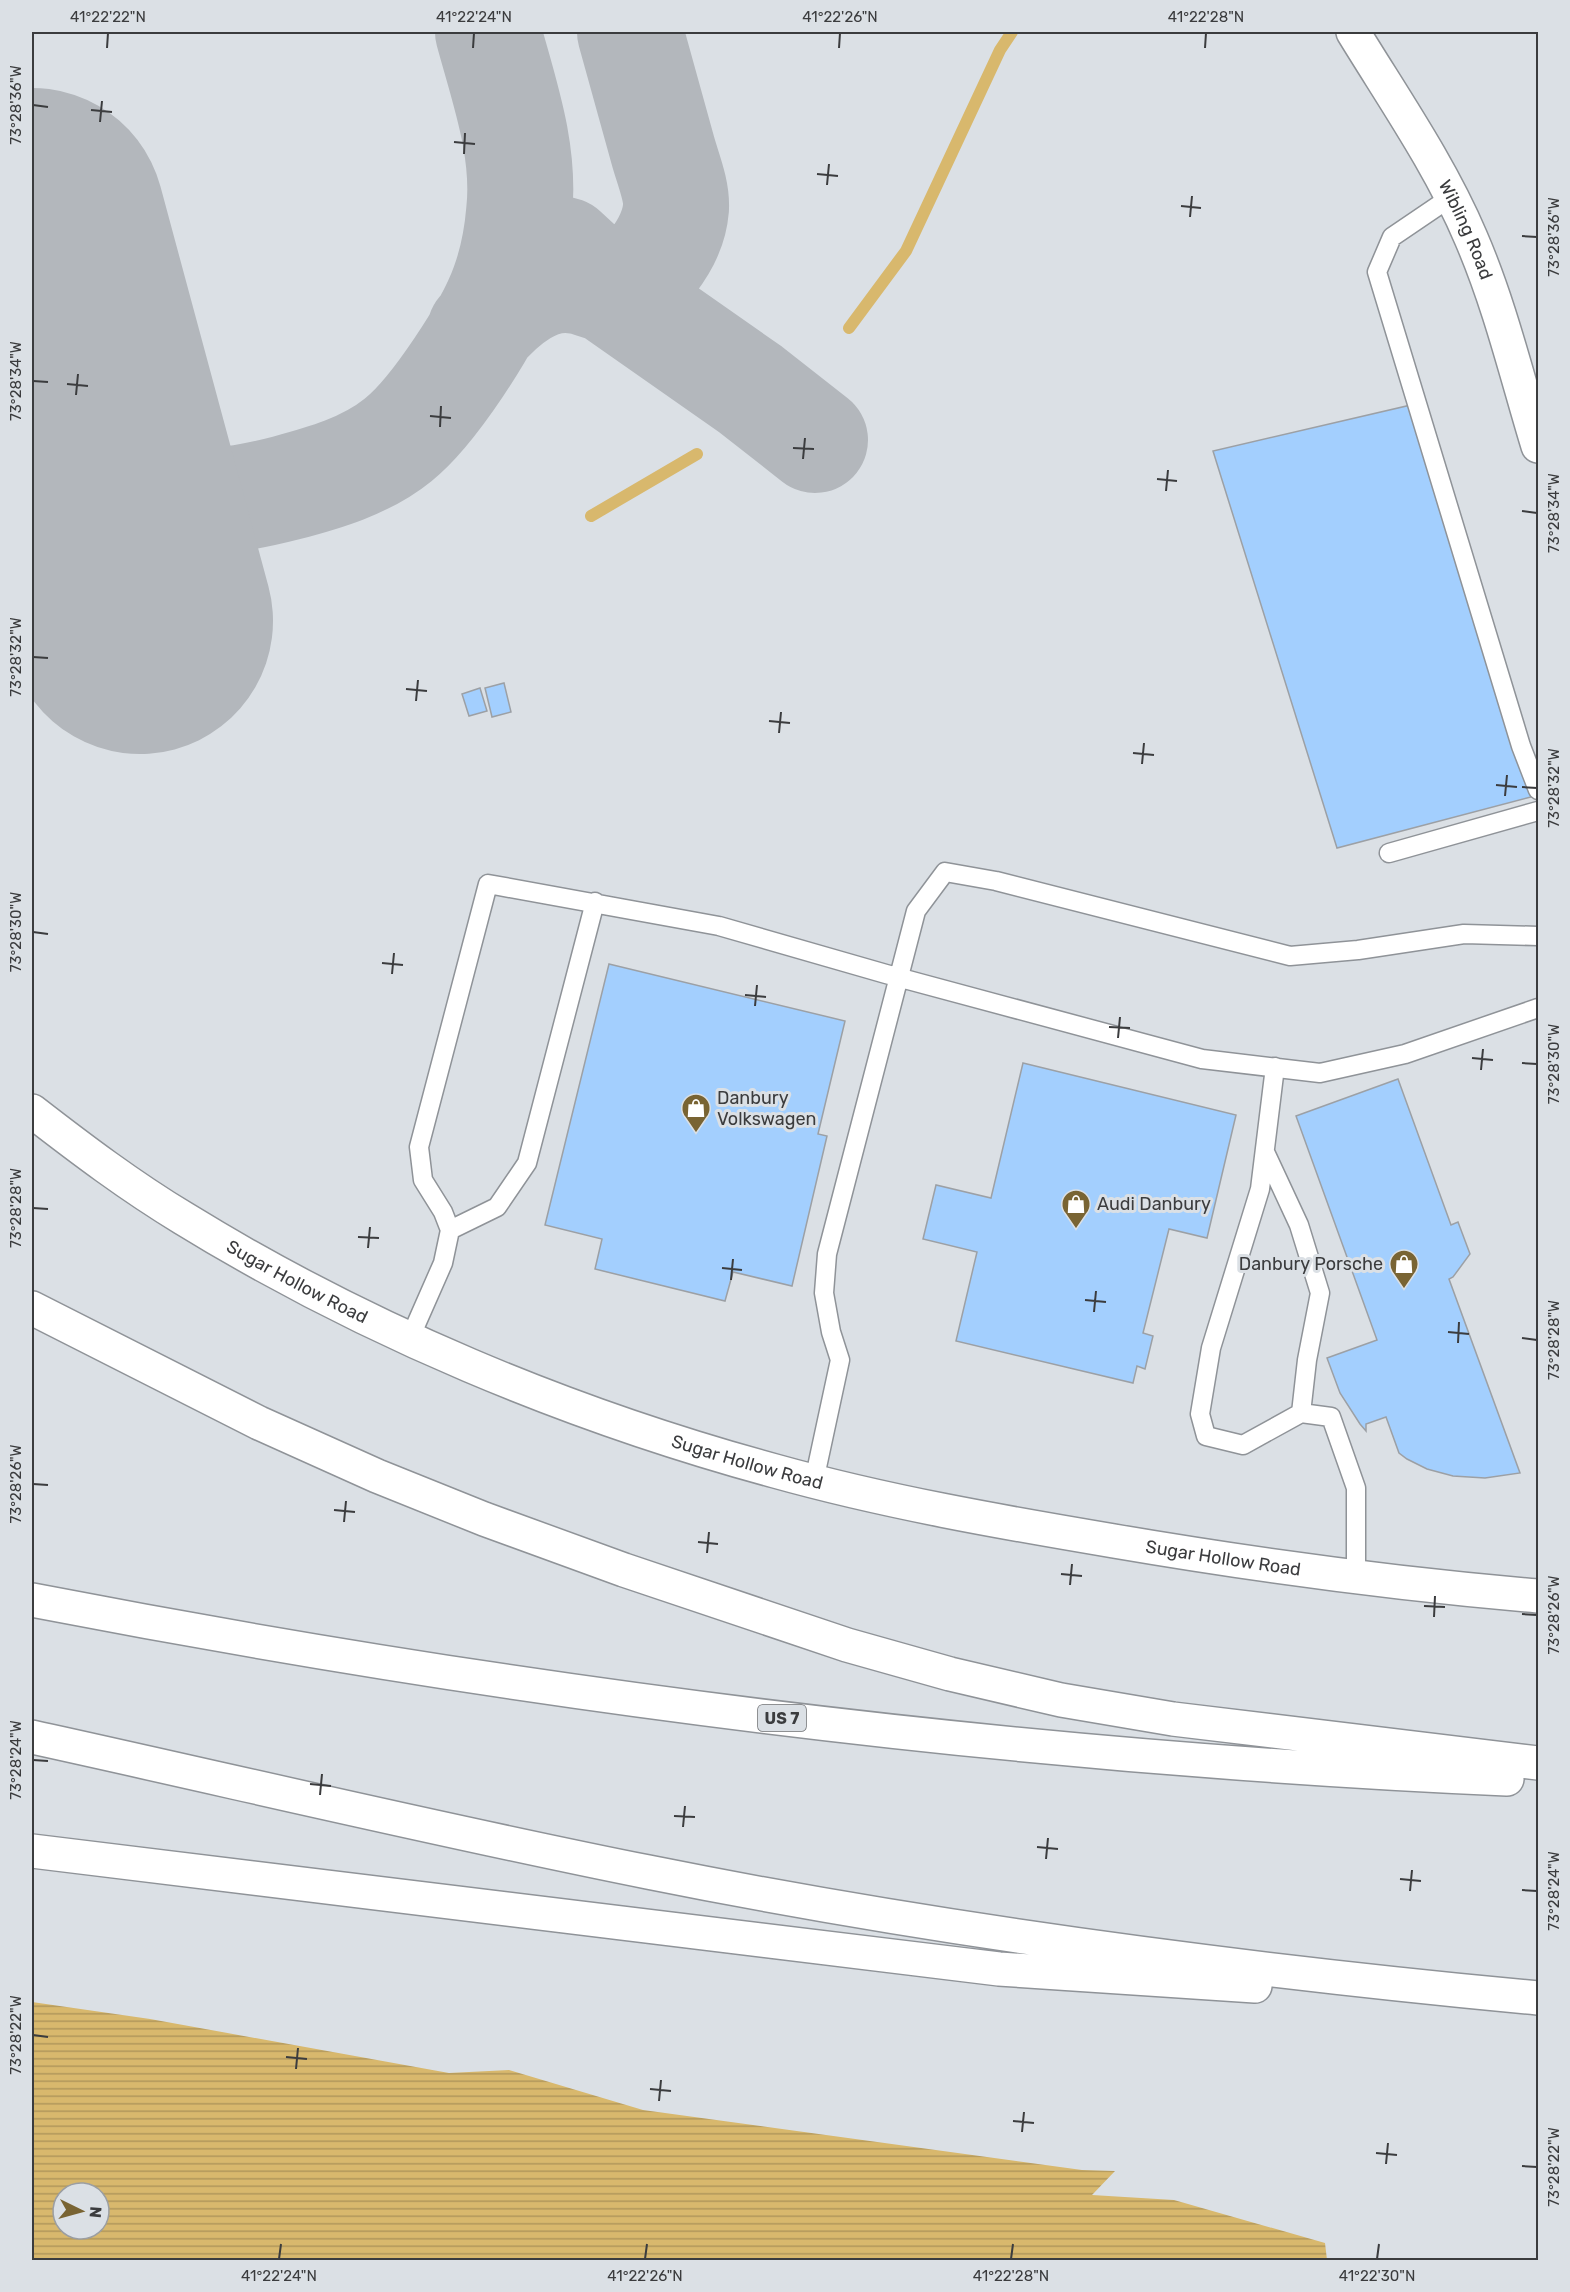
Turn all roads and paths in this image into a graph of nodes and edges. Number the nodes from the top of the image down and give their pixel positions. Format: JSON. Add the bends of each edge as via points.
{"nodes":[{"id":1,"x":1353,"y":32,"type":"edge"},
{"id":2,"x":1451,"y":197,"type":"junction"},
{"id":3,"x":1539,"y":447,"type":"edge"},
{"id":4,"x":1539,"y":790,"type":"edge"},
{"id":5,"x":1539,"y":811,"type":"edge"},
{"id":6,"x":1389,"y":853,"type":"dead end"},
{"id":7,"x":596,"y":902,"type":"junction"},
{"id":8,"x":1539,"y":936,"type":"edge"},
{"id":9,"x":897,"y":977,"type":"junction"},
{"id":10,"x":1539,"y":1008,"type":"edge"},
{"id":11,"x":1275,"y":1067,"type":"junction"},
{"id":12,"x":32,"y":1111,"type":"edge"},
{"id":13,"x":1265,"y":1152,"type":"junction"},
{"id":14,"x":450,"y":1230,"type":"junction"},
{"id":15,"x":32,"y":1308,"type":"edge"},
{"id":16,"x":410,"y":1338,"type":"junction"},
{"id":17,"x":1301,"y":1413,"type":"junction"},
{"id":18,"x":814,"y":1481,"type":"junction"},
{"id":19,"x":1356,"y":1577,"type":"junction"},
{"id":20,"x":1539,"y":1596,"type":"edge"},
{"id":21,"x":32,"y":1600,"type":"edge"},
{"id":22,"x":32,"y":1737,"type":"edge"},
{"id":23,"x":1539,"y":1763,"type":"edge"},
{"id":24,"x":1539,"y":1780,"type":"edge"},
{"id":25,"x":32,"y":1851,"type":"edge"},
{"id":26,"x":1503,"y":1995,"type":"junction"},
{"id":27,"x":1539,"y":1998,"type":"edge"}],
"edges":[{"from":1,"to":2,"type":"main road","name":"Wibling Road"},
{"from":2,"to":3,"type":"main road","name":"Wibling Road","via":[[1493,296]]},
{"from":2,"to":4,"type":"lane","via":[[1392,237],[1377,272],[1521,746]]},
{"from":5,"to":6,"type":"lane"},
{"from":7,"to":9,"type":"lane","via":[[719,926]]},
{"from":7,"to":14,"type":"lane","via":[[527,1163],[497,1207]]},
{"from":7,"to":14,"type":"lane","via":[[488,884],[419,1147],[423,1180]]},
{"from":8,"to":9,"type":"lane","via":[[1464,934],[1290,956],[996,881],[945,872],[916,911]]},
{"from":9,"to":11,"type":"lane","via":[[1202,1059]]},
{"from":9,"to":18,"type":"lane","via":[[827,1254],[824,1293],[840,1360]]},
{"from":10,"to":11,"type":"lane","via":[[1405,1054],[1320,1073]]},
{"from":11,"to":13,"type":"lane"},
{"from":12,"to":16,"type":"main road","name":"Sugar Hollow Road","via":[[96,1161],[182,1218],[277,1272]]},
{"from":13,"to":17,"type":"lane","via":[[1299,1225],[1320,1293]]},
{"from":13,"to":17,"type":"lane","via":[[1260,1189],[1211,1348],[1200,1414],[1206,1436],[1243,1445]]},
{"from":14,"to":16,"type":"lane","via":[[443,1263]]},
{"from":15,"to":23,"type":"main road","via":[[259,1423],[377,1476],[624,1570],[847,1645],[1061,1700],[1173,1719]]},
{"from":16,"to":18,"type":"main road","name":"Sugar Hollow Road","via":[[480,1369],[677,1442]]},
{"from":17,"to":19,"type":"lane","via":[[1330,1417],[1356,1488]]},
{"from":18,"to":19,"type":"main road","name":"Sugar Hollow Road","via":[[990,1520]]},
{"from":19,"to":20,"type":"main road","name":"Sugar Hollow Road"},
{"from":21,"to":24,"type":"main road","number":"US 7","via":[[295,1648],[720,1711],[1149,1755]]},
{"from":22,"to":26,"type":"main road","via":[[507,1842],[791,1898],[1206,1961]]},
{"from":25,"to":26,"type":"main road","via":[[999,1969],[1194,1984]]},
{"from":26,"to":27,"type":"main road"}]}
